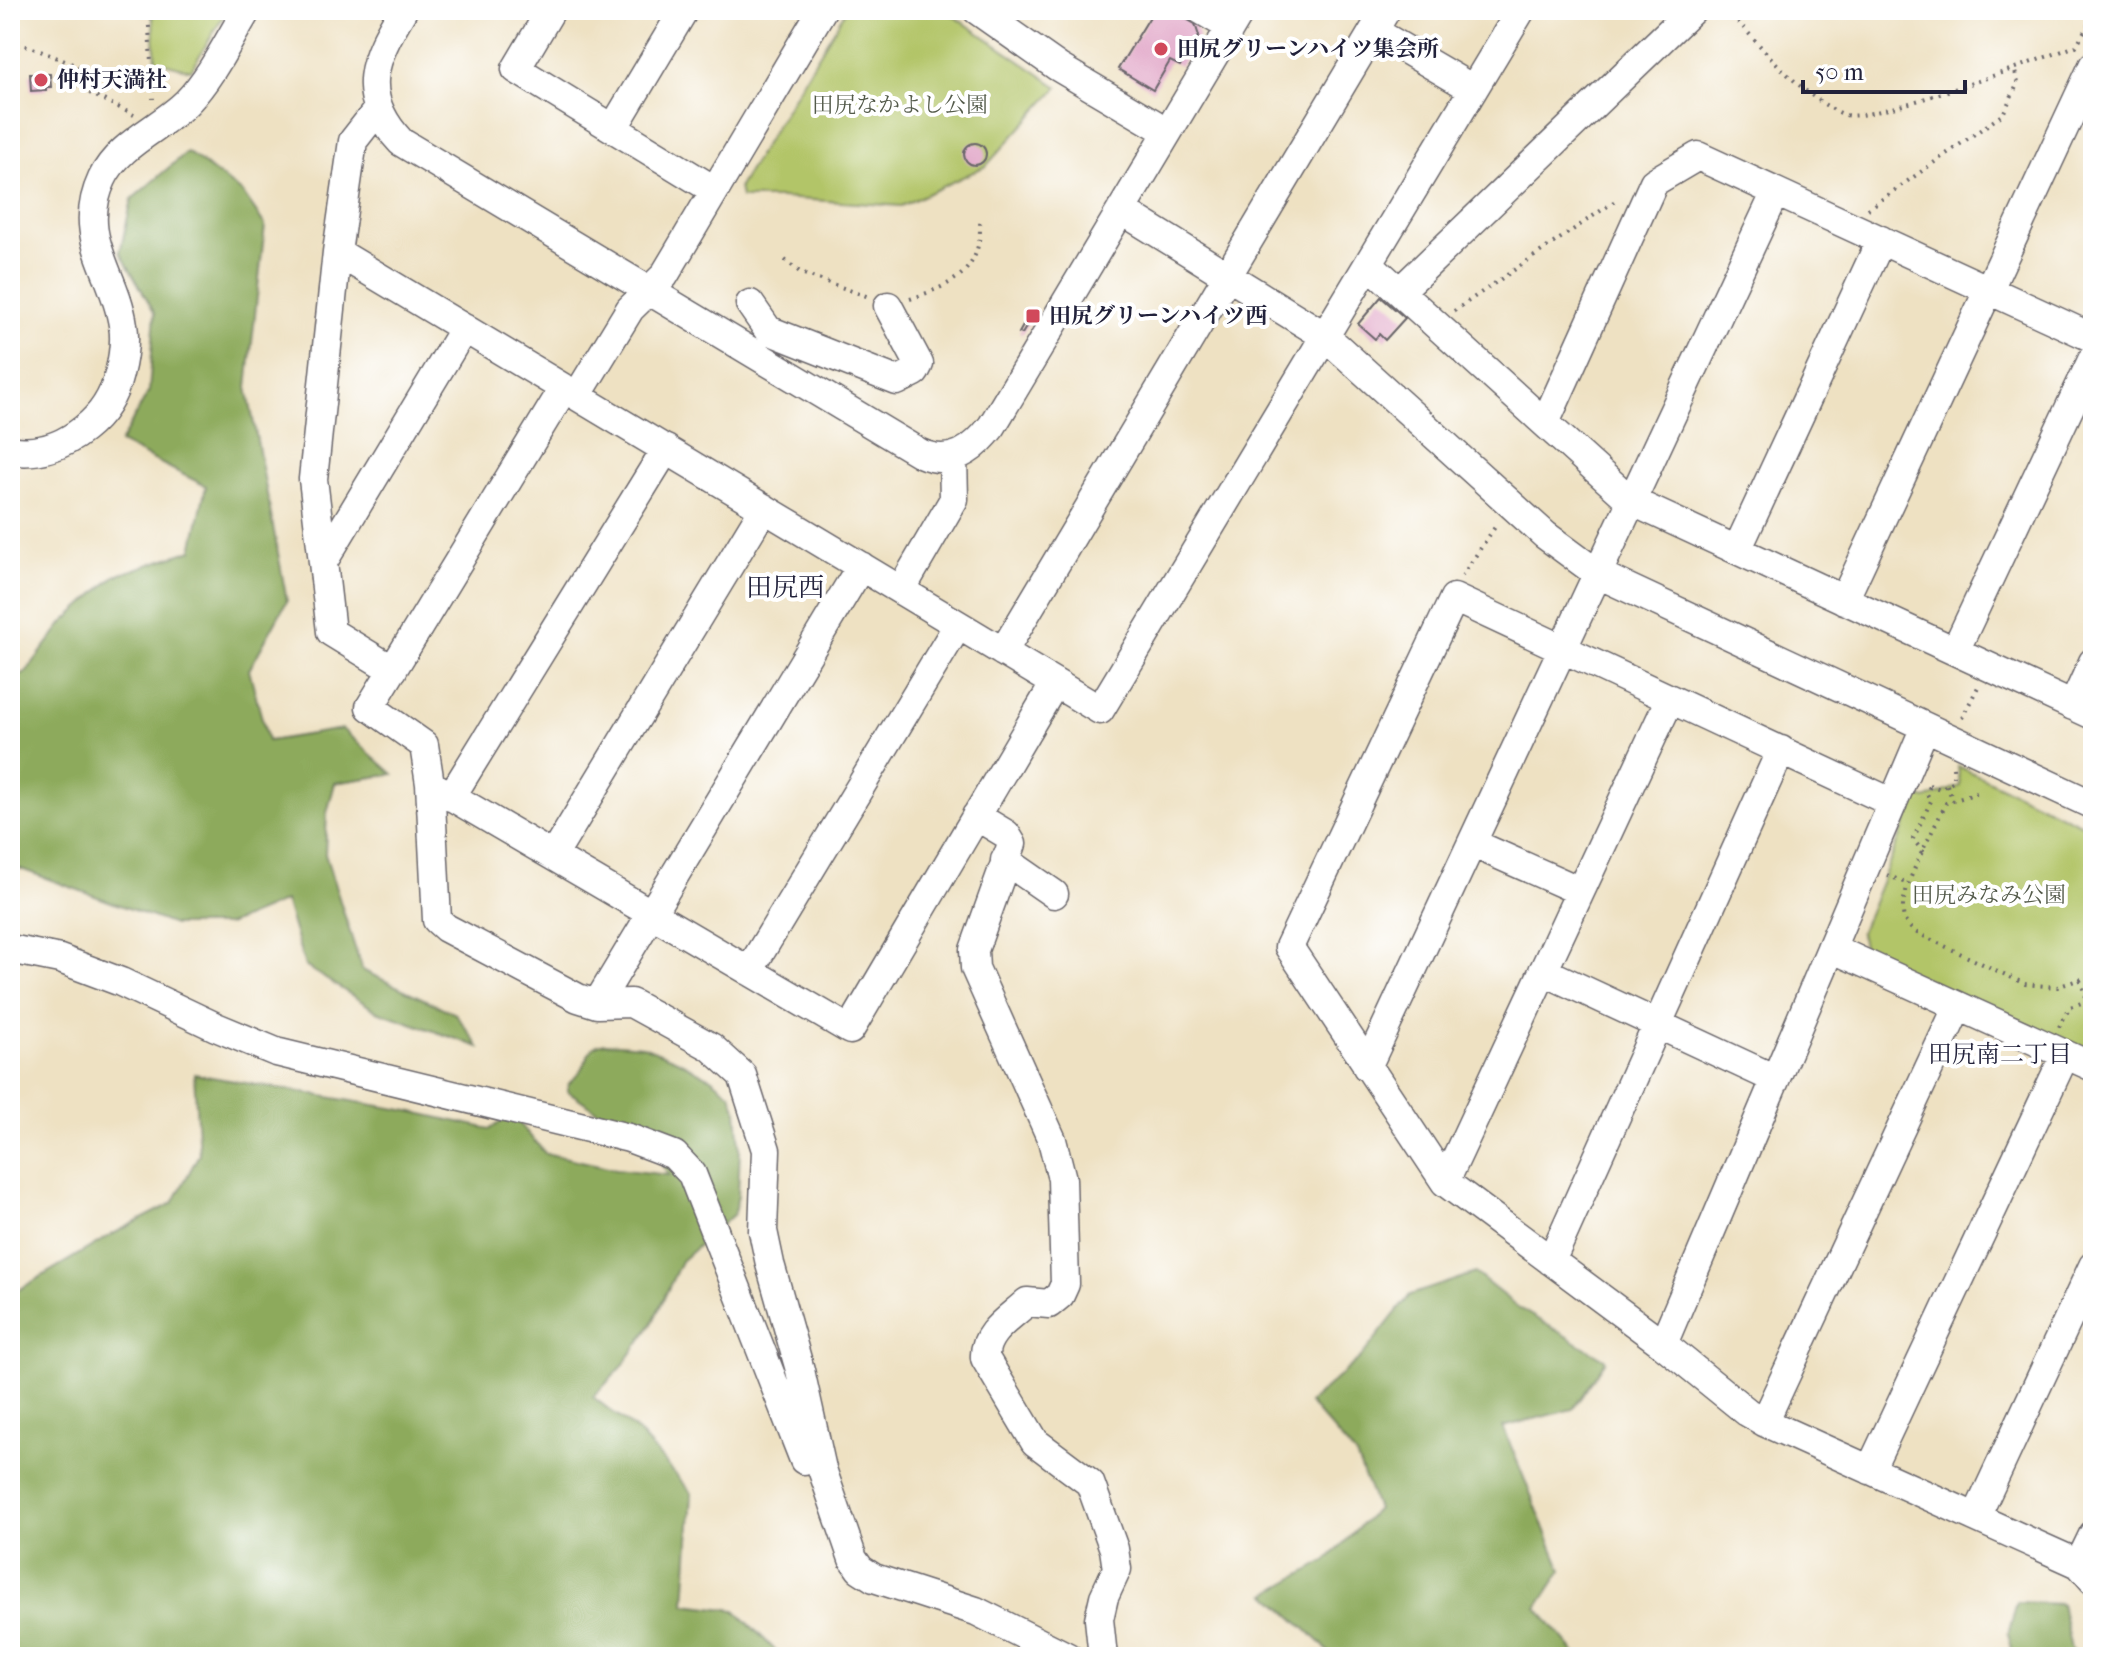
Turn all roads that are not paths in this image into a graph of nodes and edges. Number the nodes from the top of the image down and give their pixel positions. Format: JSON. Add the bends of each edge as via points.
{"nodes":[{"id":1,"x":247,"y":10,"type":"edge"},
{"id":2,"x":403,"y":10,"type":"edge"},
{"id":3,"x":551,"y":10,"type":"edge"},
{"id":4,"x":684,"y":10,"type":"edge"},
{"id":5,"x":822,"y":10,"type":"edge"},
{"id":6,"x":977,"y":10,"type":"edge"},
{"id":7,"x":1201,"y":10,"type":"edge"},
{"id":8,"x":1521,"y":10,"type":"edge"},
{"id":9,"x":1692,"y":10,"type":"edge"},
{"id":10,"x":1236,"y":19,"type":"edge"},
{"id":11,"x":1380,"y":21,"type":"edge"},
{"id":12,"x":2093,"y":66,"type":"edge"},
{"id":13,"x":1473,"y":89,"type":"junction"},
{"id":14,"x":378,"y":109,"type":"junction"},
{"id":15,"x":614,"y":127,"type":"junction"},
{"id":16,"x":1168,"y":132,"type":"junction"},
{"id":17,"x":714,"y":190,"type":"junction"},
{"id":18,"x":1776,"y":192,"type":"junction"},
{"id":19,"x":1121,"y":210,"type":"junction"},
{"id":20,"x":1881,"y":240,"type":"junction"},
{"id":21,"x":337,"y":252,"type":"junction"},
{"id":22,"x":1369,"y":264,"type":"junction"},
{"id":23,"x":1228,"y":276,"type":"junction"},
{"id":24,"x":1988,"y":290,"type":"junction"},
{"id":25,"x":648,"y":291,"type":"junction"},
{"id":26,"x":1400,"y":291,"type":"junction"},
{"id":27,"x":750,"y":304,"type":"dead end"},
{"id":28,"x":888,"y":306,"type":"road end"},
{"id":29,"x":464,"y":328,"type":"junction"},
{"id":30,"x":1325,"y":336,"type":"junction"},
{"id":31,"x":2093,"y":338,"type":"edge"},
{"id":32,"x":2093,"y":358,"type":"edge"},
{"id":33,"x":570,"y":392,"type":"junction"},
{"id":34,"x":1545,"y":423,"type":"junction"},
{"id":35,"x":666,"y":449,"type":"junction"},
{"id":36,"x":10,"y":450,"type":"edge"},
{"id":37,"x":953,"y":457,"type":"junction"},
{"id":38,"x":1631,"y":501,"type":"junction"},
{"id":39,"x":764,"y":508,"type":"junction"},
{"id":40,"x":1737,"y":550,"type":"junction"},
{"id":41,"x":323,"y":562,"type":"junction"},
{"id":42,"x":861,"y":566,"type":"junction"},
{"id":43,"x":1598,"y":574,"type":"junction"},
{"id":44,"x":901,"y":590,"type":"junction"},
{"id":45,"x":1844,"y":600,"type":"junction"},
{"id":46,"x":958,"y":625,"type":"junction"},
{"id":47,"x":1563,"y":649,"type":"junction"},
{"id":48,"x":1955,"y":651,"type":"junction"},
{"id":49,"x":1003,"y":652,"type":"junction"},
{"id":50,"x":2093,"y":662,"type":"edge"},
{"id":51,"x":393,"y":670,"type":"junction"},
{"id":52,"x":1055,"y":683,"type":"junction"},
{"id":53,"x":1670,"y":699,"type":"junction"},
{"id":54,"x":2083,"y":710,"type":"edge"},
{"id":55,"x":1925,"y":727,"type":"junction"},
{"id":56,"x":1781,"y":750,"type":"junction"},
{"id":57,"x":441,"y":791,"type":"junction"},
{"id":58,"x":1893,"y":803,"type":"junction"},
{"id":59,"x":2093,"y":805,"type":"edge"},
{"id":60,"x":976,"y":816,"type":"junction"},
{"id":61,"x":1472,"y":843,"type":"junction"},
{"id":62,"x":553,"y":856,"type":"junction"},
{"id":63,"x":1005,"y":860,"type":"junction"},
{"id":64,"x":1580,"y":891,"type":"junction"},
{"id":65,"x":1054,"y":894,"type":"dead end"},
{"id":66,"x":651,"y":914,"type":"junction"},
{"id":67,"x":1831,"y":948,"type":"junction"},
{"id":68,"x":10,"y":949,"type":"edge"},
{"id":69,"x":749,"y":971,"type":"junction"},
{"id":70,"x":1543,"y":971,"type":"junction"},
{"id":71,"x":597,"y":1004,"type":"junction"},
{"id":72,"x":1958,"y":1006,"type":"junction"},
{"id":73,"x":1658,"y":1024,"type":"junction"},
{"id":74,"x":2057,"y":1051,"type":"junction"},
{"id":75,"x":1367,"y":1067,"type":"junction"},
{"id":76,"x":2093,"y":1067,"type":"edge"},
{"id":77,"x":1775,"y":1079,"type":"junction"},
{"id":78,"x":1445,"y":1182,"type":"junction"},
{"id":79,"x":1551,"y":1261,"type":"junction"},
{"id":80,"x":2093,"y":1266,"type":"edge"},
{"id":81,"x":1663,"y":1344,"type":"junction"},
{"id":82,"x":1764,"y":1422,"type":"junction"},
{"id":83,"x":1870,"y":1470,"type":"junction"},
{"id":84,"x":1976,"y":1517,"type":"junction"},
{"id":85,"x":2093,"y":1535,"type":"edge"},
{"id":86,"x":853,"y":1559,"type":"junction"},
{"id":87,"x":2086,"y":1572,"type":"edge"},
{"id":88,"x":1068,"y":1657,"type":"edge"},
{"id":89,"x":1103,"y":1657,"type":"edge"}],
"edges":[{"from":1,"to":36,"type":"street","via":[[201,87],[184,105],[147,126],[106,171],[97,193],[95,247],[125,341],[111,398],[90,424],[63,443],[29,452]]},
{"from":2,"to":14,"type":"street","via":[[374,67]]},
{"from":3,"to":15,"type":"street","via":[[516,69]]},
{"from":4,"to":15,"type":"street"},
{"from":5,"to":17,"type":"street"},
{"from":6,"to":16,"type":"street","via":[[1058,67]]},
{"from":7,"to":10,"type":"street"},
{"from":8,"to":13,"type":"street"},
{"from":9,"to":26,"type":"street"},
{"from":10,"to":16,"type":"street"},
{"from":11,"to":13,"type":"street"},
{"from":11,"to":23,"type":"street"},
{"from":12,"to":24,"type":"street"},
{"from":13,"to":22,"type":"street"},
{"from":14,"to":21,"type":"street","via":[[353,141]]},
{"from":14,"to":25,"type":"street","via":[[408,147]]},
{"from":15,"to":17,"type":"street"},
{"from":16,"to":19,"type":"street"},
{"from":17,"to":25,"type":"street","via":[[664,276]]},
{"from":18,"to":20,"type":"street"},
{"from":18,"to":34,"type":"street","via":[[1698,156],[1654,182]]},
{"from":18,"to":38,"type":"street"},
{"from":19,"to":23,"type":"street"},
{"from":19,"to":37,"type":"street","via":[[992,426],[974,447]]},
{"from":20,"to":24,"type":"street"},
{"from":20,"to":40,"type":"street"},
{"from":21,"to":29,"type":"street"},
{"from":21,"to":41,"type":"street","via":[[313,479]]},
{"from":22,"to":26,"type":"street"},
{"from":22,"to":30,"type":"street"},
{"from":23,"to":30,"type":"street"},
{"from":23,"to":49,"type":"street"},
{"from":24,"to":31,"type":"street"},
{"from":24,"to":45,"type":"street"},
{"from":25,"to":33,"type":"street"},
{"from":25,"to":37,"type":"street","via":[[920,453]]},
{"from":26,"to":34,"type":"street"},
{"from":27,"to":28,"type":"street","via":[[766,335],[897,381],[919,364]]},
{"from":29,"to":33,"type":"street"},
{"from":29,"to":41,"type":"street"},
{"from":30,"to":43,"type":"street","via":[[1545,535]]},
{"from":30,"to":52,"type":"street","via":[[1100,710]]},
{"from":32,"to":48,"type":"street"},
{"from":33,"to":35,"type":"street"},
{"from":33,"to":51,"type":"street"},
{"from":34,"to":38,"type":"street"},
{"from":35,"to":39,"type":"street"},
{"from":35,"to":57,"type":"street"},
{"from":37,"to":44,"type":"street","via":[[954,499]]},
{"from":38,"to":40,"type":"street"},
{"from":38,"to":43,"type":"street"},
{"from":39,"to":42,"type":"street"},
{"from":39,"to":62,"type":"street"},
{"from":40,"to":45,"type":"street"},
{"from":41,"to":51,"type":"street","via":[[331,632]]},
{"from":42,"to":44,"type":"street"},
{"from":42,"to":66,"type":"street"},
{"from":43,"to":47,"type":"street"},
{"from":43,"to":55,"type":"street"},
{"from":44,"to":46,"type":"street"},
{"from":45,"to":48,"type":"street"},
{"from":46,"to":49,"type":"street"},
{"from":46,"to":69,"type":"street"},
{"from":47,"to":53,"type":"street"},
{"from":47,"to":61,"type":"street"},
{"from":47,"to":75,"type":"street","via":[[1454,598],[1289,947]]},
{"from":48,"to":54,"type":"street"},
{"from":49,"to":52,"type":"street"},
{"from":50,"to":54,"type":"street"},
{"from":51,"to":57,"type":"street","via":[[370,707],[424,745]]},
{"from":52,"to":60,"type":"street"},
{"from":53,"to":56,"type":"street"},
{"from":53,"to":64,"type":"street"},
{"from":55,"to":58,"type":"street"},
{"from":55,"to":59,"type":"street"},
{"from":56,"to":58,"type":"street"},
{"from":56,"to":73,"type":"street"},
{"from":57,"to":62,"type":"street"},
{"from":57,"to":71,"type":"street","via":[[437,920]]},
{"from":58,"to":67,"type":"street"},
{"from":60,"to":63,"type":"street","via":[[1006,834],[1012,844]]},
{"from":60,"to":69,"type":"street","via":[[850,1030]]},
{"from":61,"to":64,"type":"street"},
{"from":61,"to":75,"type":"street"},
{"from":62,"to":66,"type":"street"},
{"from":63,"to":65,"type":"street"},
{"from":63,"to":89,"type":"street","via":[[974,950],[975,968],[1052,1140],[1062,1179],[1065,1284],[1049,1304],[1027,1302],[988,1339],[985,1358],[1035,1442],[1090,1483],[1117,1569],[1099,1619]]},
{"from":64,"to":70,"type":"street"},
{"from":66,"to":69,"type":"street"},
{"from":66,"to":71,"type":"street"},
{"from":67,"to":72,"type":"street"},
{"from":67,"to":77,"type":"street"},
{"from":68,"to":86,"type":"street","via":[[60,959],[121,982],[287,1055],[598,1128],[674,1155],[692,1174],[787,1411],[826,1534]]},
{"from":70,"to":73,"type":"street"},
{"from":70,"to":78,"type":"street"},
{"from":71,"to":86,"type":"street","via":[[631,1003],[711,1047],[742,1075],[766,1150],[763,1231],[770,1264],[822,1469]]},
{"from":72,"to":74,"type":"street"},
{"from":72,"to":82,"type":"street"},
{"from":73,"to":77,"type":"street"},
{"from":73,"to":79,"type":"street"},
{"from":74,"to":76,"type":"street"},
{"from":74,"to":83,"type":"street"},
{"from":75,"to":78,"type":"street"},
{"from":77,"to":81,"type":"street"},
{"from":78,"to":79,"type":"street"},
{"from":79,"to":81,"type":"street"},
{"from":80,"to":84,"type":"street"},
{"from":81,"to":82,"type":"street"},
{"from":82,"to":83,"type":"street"},
{"from":83,"to":84,"type":"street"},
{"from":84,"to":87,"type":"street"},
{"from":85,"to":87,"type":"street"},
{"from":86,"to":88,"type":"street","via":[[874,1578],[976,1611]]}]}
